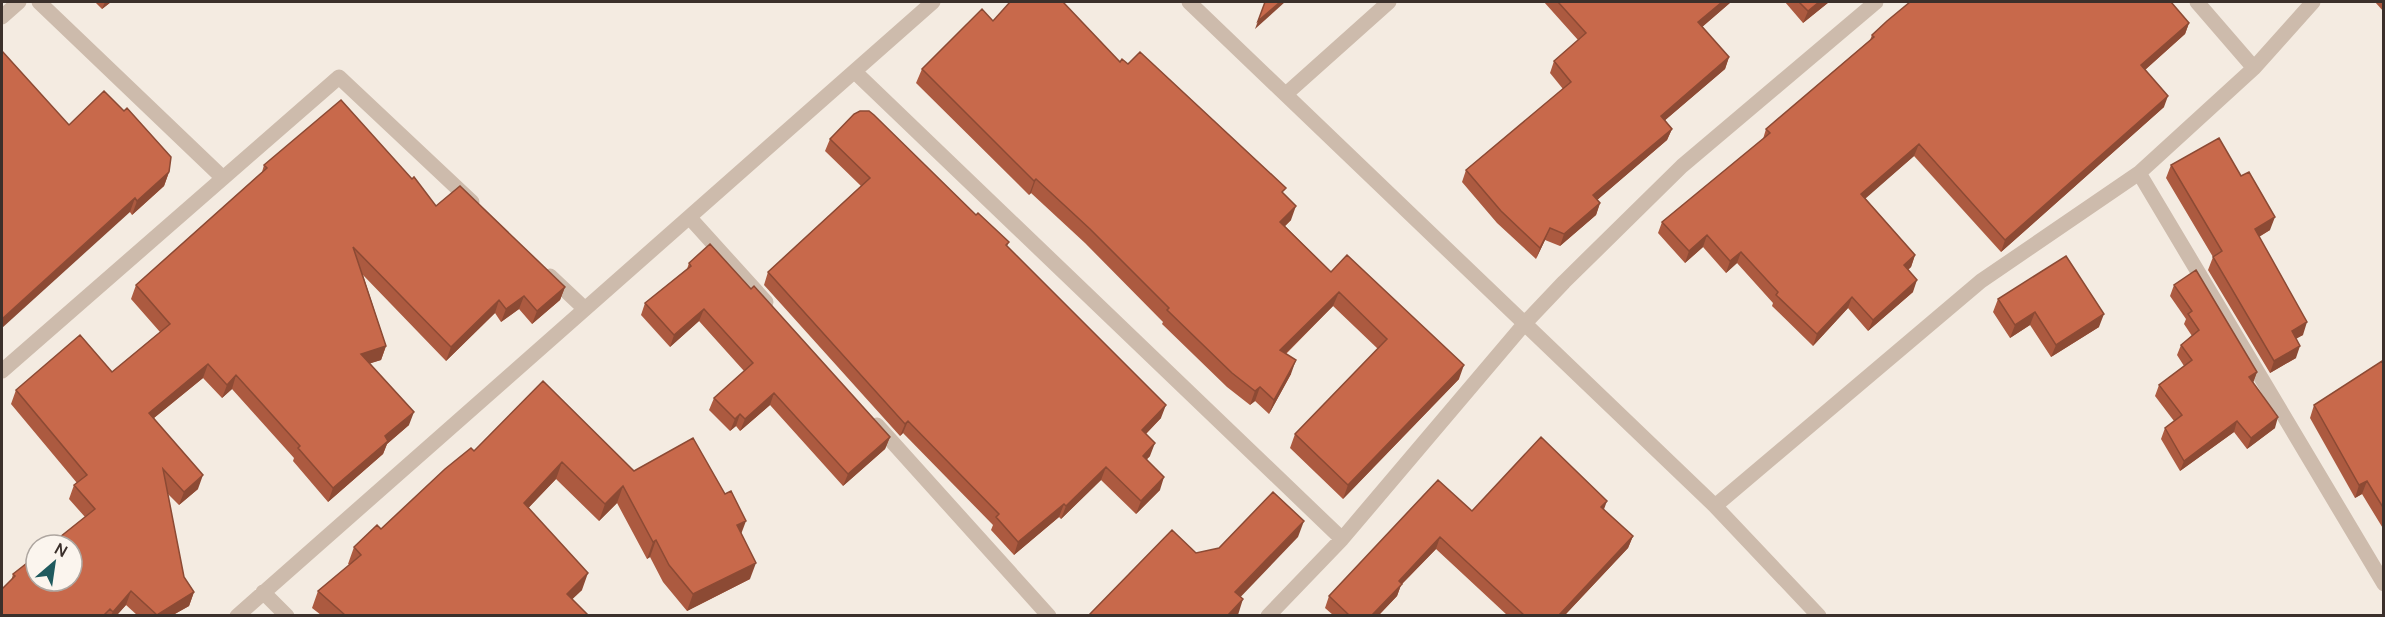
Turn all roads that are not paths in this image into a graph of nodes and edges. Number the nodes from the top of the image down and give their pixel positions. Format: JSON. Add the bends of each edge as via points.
{"nodes":[{"id":1,"x":19,"y":2,"type":"edge"},
{"id":2,"x":39,"y":2,"type":"edge"},
{"id":3,"x":933,"y":2,"type":"edge"},
{"id":4,"x":1189,"y":2,"type":"edge"},
{"id":5,"x":1389,"y":2,"type":"edge"},
{"id":6,"x":1876,"y":2,"type":"edge"},
{"id":7,"x":2197,"y":2,"type":"edge"},
{"id":8,"x":2313,"y":2,"type":"edge"},
{"id":9,"x":2,"y":17,"type":"edge"},
{"id":10,"x":2254,"y":68,"type":"junction"},
{"id":11,"x":855,"y":72,"type":"junction"},
{"id":12,"x":1286,"y":94,"type":"junction"},
{"id":13,"x":2139,"y":172,"type":"junction"},
{"id":14,"x":223,"y":178,"type":"junction"},
{"id":15,"x":483,"y":213,"type":"edge"},
{"id":16,"x":690,"y":218,"type":"junction"},
{"id":17,"x":543,"y":269,"type":"edge"},
{"id":18,"x":585,"y":309,"type":"junction"},
{"id":19,"x":777,"y":315,"type":"edge"},
{"id":20,"x":1525,"y":323,"type":"junction"},
{"id":21,"x":2,"y":371,"type":"edge"},
{"id":22,"x":865,"y":412,"type":"edge"},
{"id":23,"x":1715,"y":506,"type":"junction"},
{"id":24,"x":1342,"y":539,"type":"junction"},
{"id":25,"x":2384,"y":584,"type":"edge"},
{"id":26,"x":263,"y":592,"type":"junction"},
{"id":27,"x":237,"y":615,"type":"edge"},
{"id":28,"x":287,"y":615,"type":"edge"},
{"id":29,"x":1049,"y":615,"type":"edge"},
{"id":30,"x":1268,"y":615,"type":"edge"},
{"id":31,"x":1819,"y":615,"type":"edge"}],
"edges":[{"from":1,"to":9,"type":"street"},
{"from":2,"to":14,"type":"street"},
{"from":3,"to":11,"type":"street"},
{"from":4,"to":12,"type":"street"},
{"from":5,"to":12,"type":"street"},
{"from":6,"to":20,"type":"street","via":[[1682,166]]},
{"from":7,"to":10,"type":"street"},
{"from":8,"to":10,"type":"street"},
{"from":10,"to":13,"type":"street"},
{"from":11,"to":16,"type":"street"},
{"from":11,"to":24,"type":"street"},
{"from":12,"to":20,"type":"street"},
{"from":13,"to":23,"type":"street","via":[[1981,281]]},
{"from":13,"to":25,"type":"street"},
{"from":14,"to":15,"type":"street","via":[[339,77]]},
{"from":14,"to":21,"type":"street"},
{"from":16,"to":18,"type":"street"},
{"from":16,"to":19,"type":"street"},
{"from":17,"to":18,"type":"street"},
{"from":18,"to":26,"type":"street"},
{"from":20,"to":23,"type":"street"},
{"from":20,"to":24,"type":"street"},
{"from":22,"to":29,"type":"street"},
{"from":23,"to":31,"type":"street"},
{"from":24,"to":30,"type":"street"},
{"from":26,"to":27,"type":"street"},
{"from":26,"to":28,"type":"street"}]}
